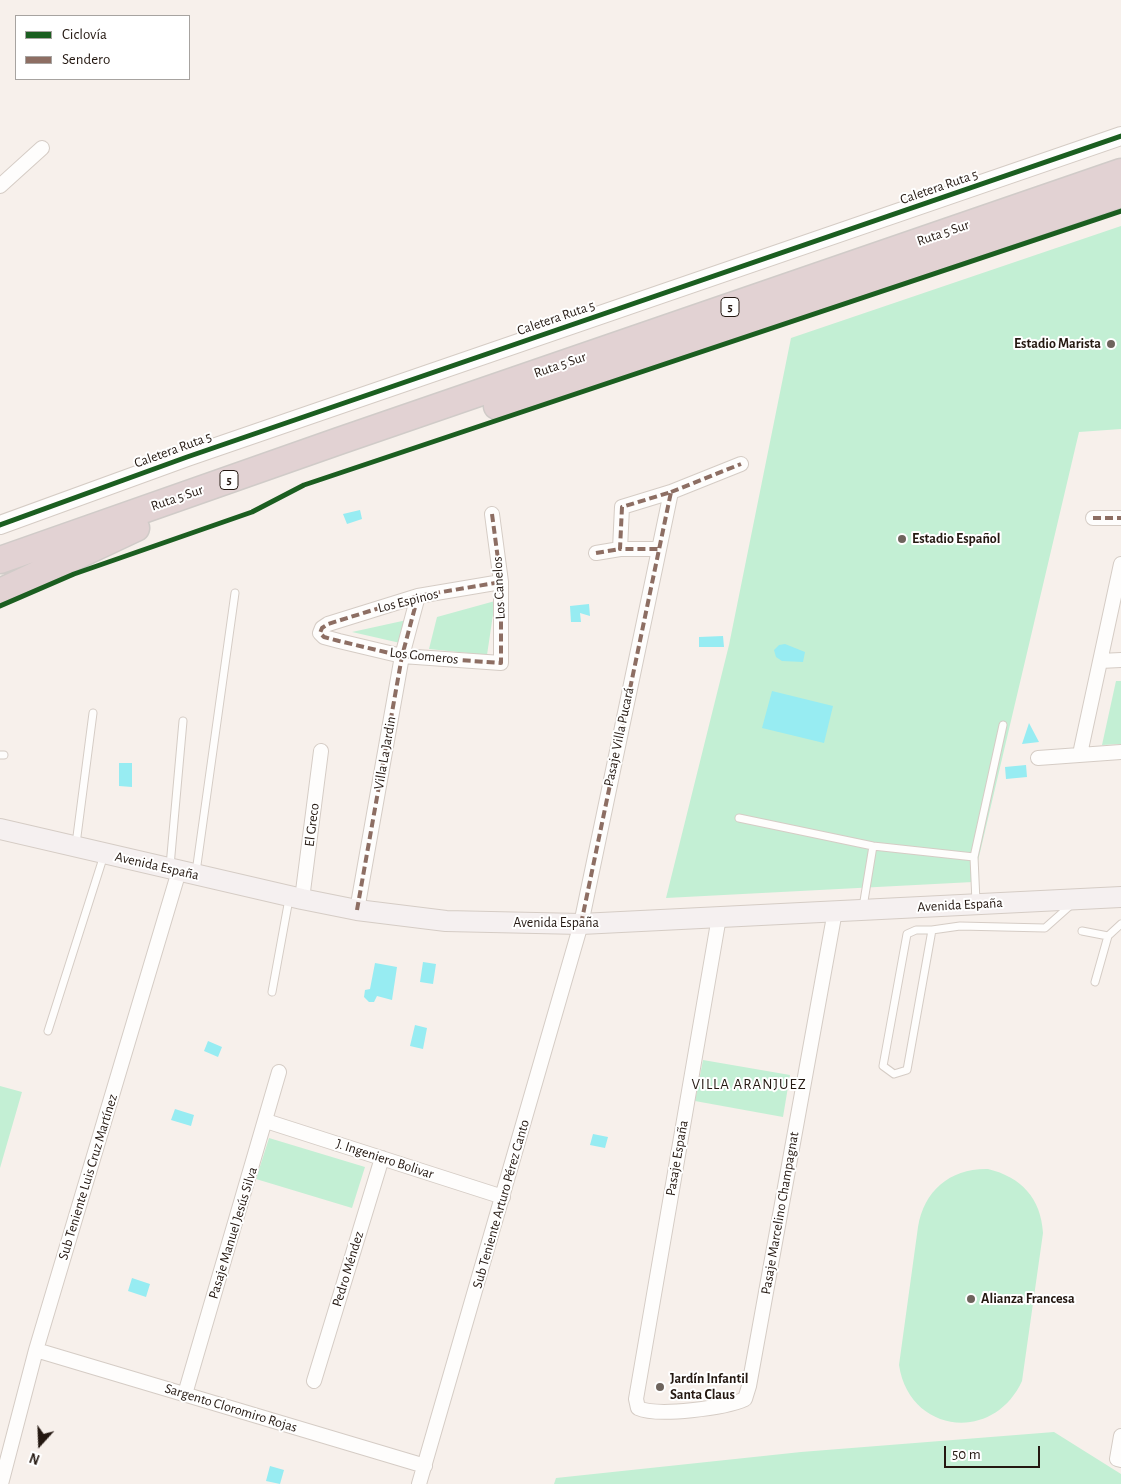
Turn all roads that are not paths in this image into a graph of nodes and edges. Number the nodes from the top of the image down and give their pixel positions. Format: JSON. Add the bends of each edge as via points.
{"nodes":[{"id":1,"x":1121,"y":136,"type":"edge"},
{"id":2,"x":42,"y":148,"type":"dead end"},
{"id":3,"x":1121,"y":172,"type":"edge"},
{"id":4,"x":0,"y":186,"type":"edge"},
{"id":5,"x":1121,"y":194,"type":"edge"},
{"id":6,"x":740,"y":464,"type":"dead end"},
{"id":7,"x":671,"y":492,"type":"junction"},
{"id":8,"x":492,"y":514,"type":"dead end"},
{"id":9,"x":1092,"y":518,"type":"dead end"},
{"id":10,"x":1121,"y":518,"type":"edge"},
{"id":11,"x":128,"y":523,"type":"junction"},
{"id":12,"x":0,"y":525,"type":"edge"},
{"id":13,"x":0,"y":546,"type":"edge"},
{"id":14,"x":620,"y":549,"type":"junction"},
{"id":15,"x":658,"y":549,"type":"junction"},
{"id":16,"x":596,"y":553,"type":"dead end"},
{"id":17,"x":0,"y":560,"type":"edge"},
{"id":18,"x":1121,"y":564,"type":"edge"},
{"id":19,"x":0,"y":577,"type":"edge"},
{"id":20,"x":501,"y":582,"type":"junction"},
{"id":21,"x":0,"y":592,"type":"edge"},
{"id":22,"x":235,"y":593,"type":"dead end"},
{"id":23,"x":418,"y":596,"type":"junction"},
{"id":24,"x":320,"y":633,"type":"joint"},
{"id":25,"x":402,"y":656,"type":"junction"},
{"id":26,"x":1121,"y":660,"type":"edge"},
{"id":27,"x":1100,"y":661,"type":"junction"},
{"id":28,"x":501,"y":663,"type":"joint"},
{"id":29,"x":93,"y":713,"type":"dead end"},
{"id":30,"x":183,"y":721,"type":"dead end"},
{"id":31,"x":1003,"y":725,"type":"dead end"},
{"id":32,"x":321,"y":751,"type":"dead end"},
{"id":33,"x":1121,"y":752,"type":"edge"},
{"id":34,"x":1080,"y":754,"type":"junction"},
{"id":35,"x":1038,"y":758,"type":"dead end"},
{"id":36,"x":739,"y":818,"type":"dead end"},
{"id":37,"x":0,"y":829,"type":"edge"},
{"id":38,"x":76,"y":846,"type":"junction"},
{"id":39,"x":873,"y":846,"type":"junction"},
{"id":40,"x":104,"y":853,"type":"junction"},
{"id":41,"x":974,"y":857,"type":"junction"},
{"id":42,"x":182,"y":871,"type":"junction"},
{"id":43,"x":1121,"y":897,"type":"edge"},
{"id":44,"x":296,"y":898,"type":"junction"},
{"id":45,"x":1076,"y":899,"type":"junction"},
{"id":46,"x":976,"y":904,"type":"junction"},
{"id":47,"x":357,"y":910,"type":"junction"},
{"id":48,"x":863,"y":910,"type":"junction"},
{"id":49,"x":835,"y":912,"type":"junction"},
{"id":50,"x":719,"y":917,"type":"junction"},
{"id":51,"x":581,"y":924,"type":"junction"},
{"id":52,"x":1121,"y":924,"type":"edge"},
{"id":53,"x":932,"y":930,"type":"junction"},
{"id":54,"x":1082,"y":931,"type":"dead end"},
{"id":55,"x":1108,"y":936,"type":"junction"},
{"id":56,"x":1095,"y":982,"type":"dead end"},
{"id":57,"x":272,"y":992,"type":"dead end"},
{"id":58,"x":48,"y":1031,"type":"dead end"},
{"id":59,"x":279,"y":1072,"type":"dead end"},
{"id":60,"x":266,"y":1121,"type":"junction"},
{"id":61,"x":382,"y":1158,"type":"junction"},
{"id":62,"x":504,"y":1197,"type":"junction"},
{"id":63,"x":36,"y":1350,"type":"junction"},
{"id":64,"x":314,"y":1381,"type":"dead end"},
{"id":65,"x":185,"y":1394,"type":"junction"},
{"id":66,"x":636,"y":1399,"type":"joint"},
{"id":67,"x":1121,"y":1436,"type":"edge"},
{"id":68,"x":1119,"y":1459,"type":"edge"},
{"id":69,"x":425,"y":1466,"type":"junction"},
{"id":70,"x":6,"y":1483,"type":"edge"},
{"id":71,"x":419,"y":1484,"type":"edge"}],
"edges":[{"from":1,"to":12,"type":"street","name":"Caletera Ruta 5","via":[[186,457]]},
{"from":2,"to":4,"type":"street"},
{"from":3,"to":11,"type":"highway","name":"Ruta 5 Sur","number":"5"},
{"from":5,"to":11,"type":"highway","name":"Ruta 5 Sur","number":"5"},
{"from":6,"to":7,"type":"street"},
{"from":7,"to":14,"type":"street","via":[[622,507]]},
{"from":7,"to":15,"type":"street","name":"Pasaje Villa Pucará"},
{"from":8,"to":20,"type":"street","name":"Los Canelos"},
{"from":9,"to":10,"type":"street"},
{"from":11,"to":13,"type":"highway"},
{"from":11,"to":17,"type":"highway","name":"Ruta 5 Sur","number":"5"},
{"from":11,"to":19,"type":"highway","name":"Ruta 5 Sur","number":"5"},
{"from":11,"to":21,"type":"highway"},
{"from":14,"to":15,"type":"street"},
{"from":14,"to":16,"type":"street"},
{"from":15,"to":51,"type":"street","name":"Pasaje Villa Pucará"},
{"from":18,"to":27,"type":"street"},
{"from":20,"to":23,"type":"street","name":"Los Espinos"},
{"from":20,"to":28,"type":"street","name":"Los Canelos"},
{"from":22,"to":42,"type":"lane"},
{"from":23,"to":24,"type":"street","name":"Los Espinos","via":[[337,621],[322,628]]},
{"from":23,"to":25,"type":"street","name":"Villa La Jardin"},
{"from":24,"to":25,"type":"street","name":"Los Gomeros","via":[[324,637]]},
{"from":25,"to":28,"type":"street","name":"Los Gomeros"},
{"from":25,"to":47,"type":"street","name":"Villa La Jardin"},
{"from":26,"to":27,"type":"street"},
{"from":27,"to":34,"type":"street"},
{"from":29,"to":38,"type":"lane"},
{"from":30,"to":42,"type":"lane"},
{"from":31,"to":41,"type":"lane"},
{"from":32,"to":44,"type":"street","name":"El Greco"},
{"from":33,"to":34,"type":"street"},
{"from":34,"to":35,"type":"street"},
{"from":36,"to":39,"type":"lane"},
{"from":37,"to":38,"type":"main road","name":"Avenida España"},
{"from":38,"to":40,"type":"main road","name":"Avenida España"},
{"from":39,"to":41,"type":"lane"},
{"from":39,"to":48,"type":"lane"},
{"from":40,"to":42,"type":"main road","name":"Avenida España"},
{"from":40,"to":58,"type":"lane"},
{"from":41,"to":46,"type":"lane"},
{"from":42,"to":44,"type":"main road","name":"Avenida España"},
{"from":42,"to":63,"type":"street","name":"Sub Teniente Luis Cruz Martínez"},
{"from":43,"to":45,"type":"main road","name":"Avenida España"},
{"from":44,"to":47,"type":"main road","name":"Avenida España"},
{"from":44,"to":57,"type":"lane"},
{"from":45,"to":46,"type":"main road","name":"Avenida España"},
{"from":45,"to":53,"type":"lane","via":[[1045,928],[960,926]]},
{"from":46,"to":48,"type":"main road","name":"Avenida España"},
{"from":47,"to":51,"type":"main road","name":"Avenida España","via":[[446,921]]},
{"from":48,"to":49,"type":"main road","name":"Avenida España"},
{"from":49,"to":50,"type":"main road","name":"Avenida España"},
{"from":49,"to":66,"type":"street","name":"Pasaje Marcelino Champagnat","via":[[745,1399],[718,1406],[657,1413],[638,1408]]},
{"from":50,"to":51,"type":"main road","name":"Avenida España"},
{"from":50,"to":66,"type":"street","name":"Pasaje España"},
{"from":51,"to":62,"type":"street","name":"Sub Teniente Arturo Pérez Canto"},
{"from":52,"to":55,"type":"lane"},
{"from":53,"to":53,"type":"lane","via":[[916,930],[906,938],[884,1066],[894,1074],[907,1070]]},
{"from":54,"to":55,"type":"lane"},
{"from":55,"to":56,"type":"lane"},
{"from":59,"to":60,"type":"street","name":"Pasaje Manuel Jesús Silva"},
{"from":60,"to":61,"type":"street","name":"J. Ingeniero Bolivar"},
{"from":60,"to":65,"type":"street","name":"Pasaje Manuel Jesús Silva"},
{"from":61,"to":62,"type":"street","name":"J. Ingeniero Bolivar"},
{"from":61,"to":64,"type":"street","name":"Pedro Méndez"},
{"from":62,"to":69,"type":"street","name":"Sub Teniente Arturo Pérez Canto"},
{"from":63,"to":65,"type":"street","name":"Sargento Cloromiro Rojas"},
{"from":63,"to":70,"type":"street","name":"Sub Teniente Luis Cruz Martínez"},
{"from":65,"to":69,"type":"street","name":"Sargento Cloromiro Rojas"},
{"from":67,"to":68,"type":"street"},
{"from":69,"to":71,"type":"street","name":"Sub Teniente Arturo Pérez Canto"}]}
